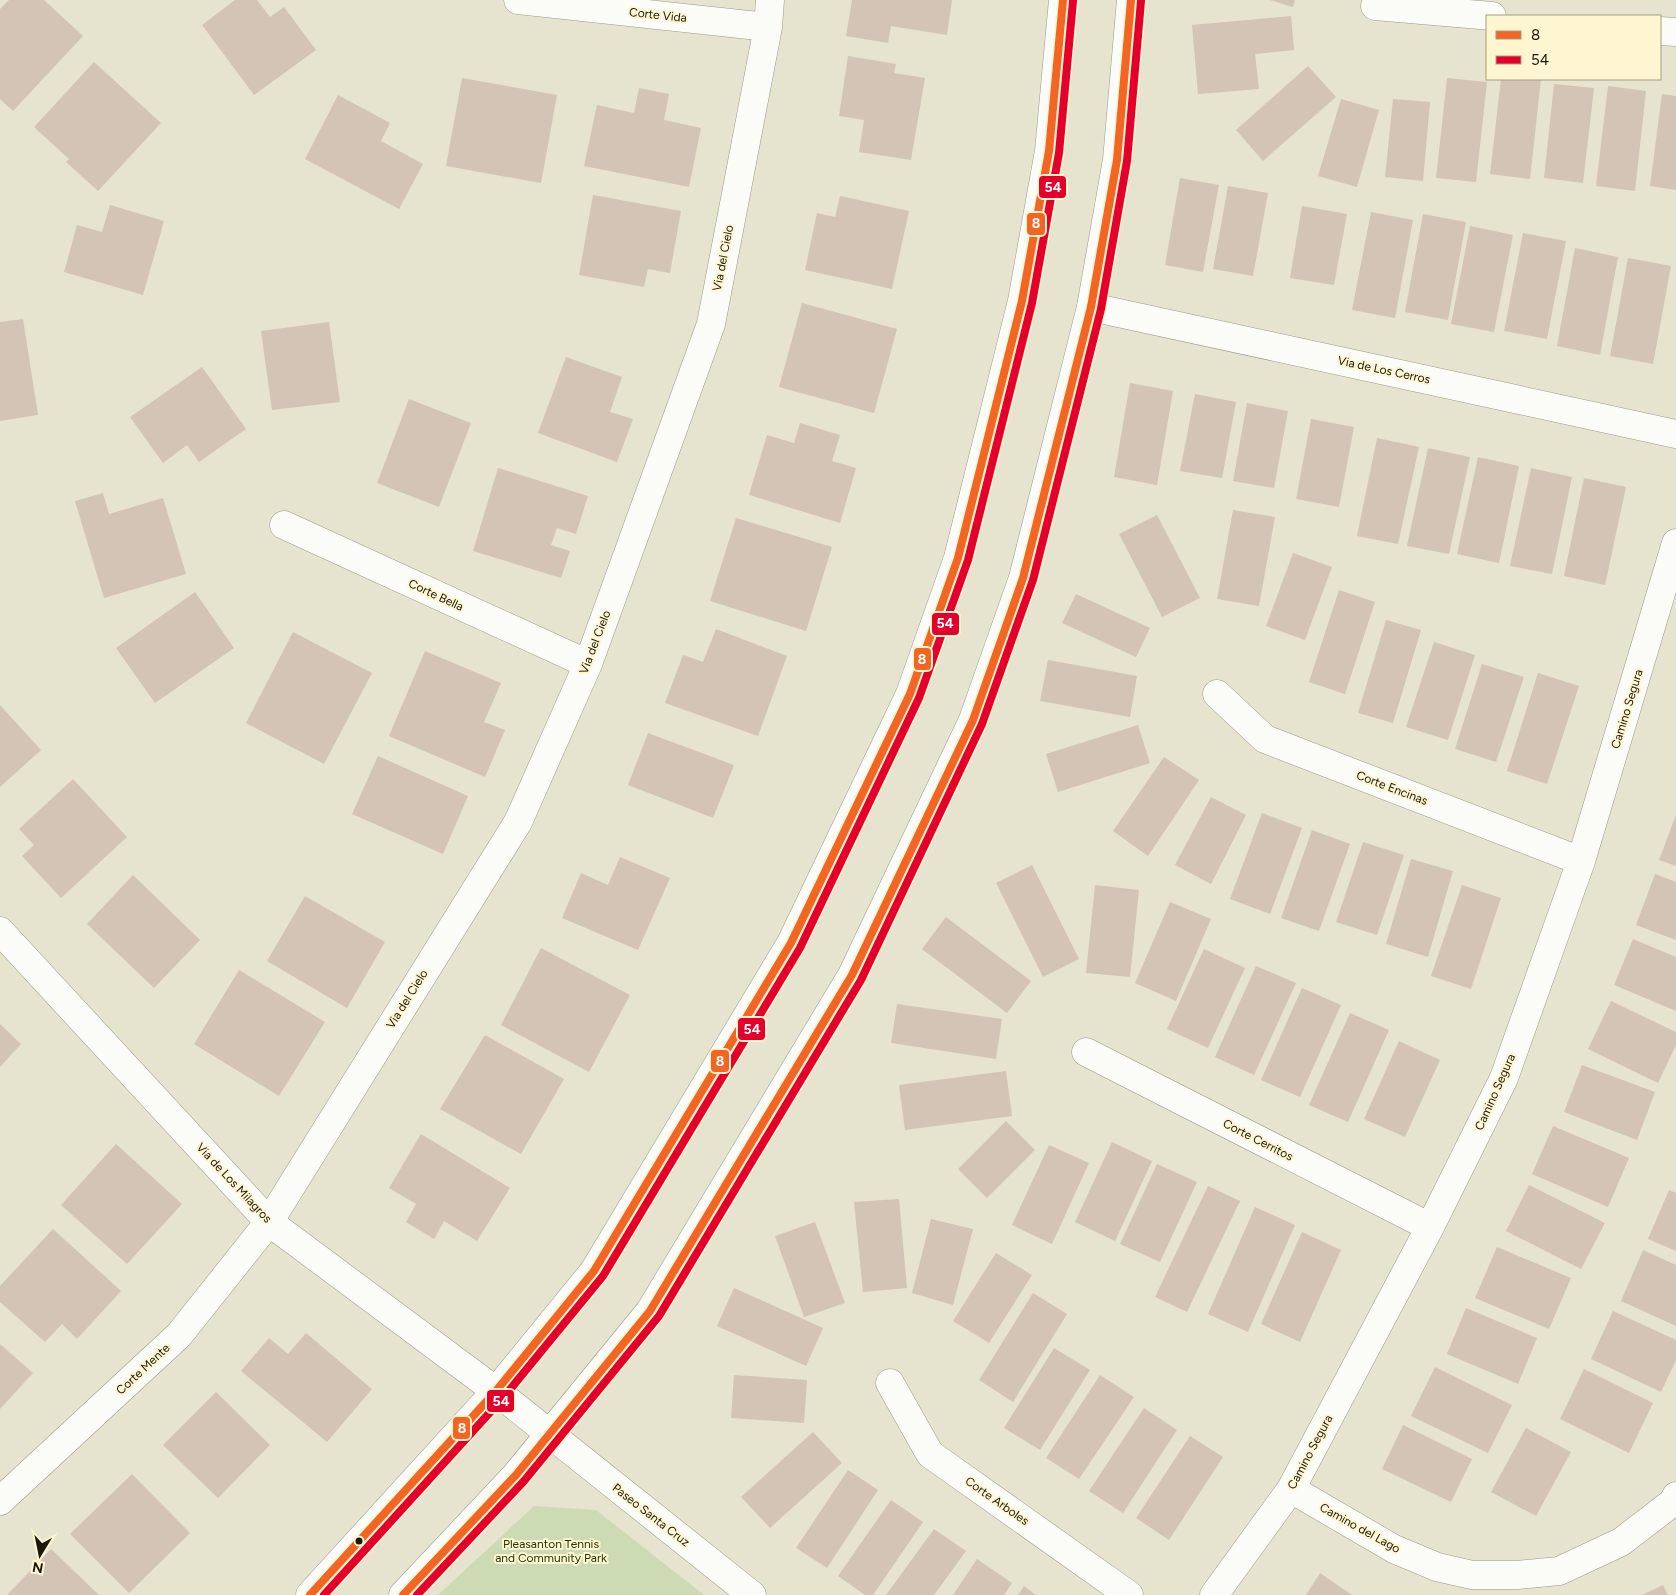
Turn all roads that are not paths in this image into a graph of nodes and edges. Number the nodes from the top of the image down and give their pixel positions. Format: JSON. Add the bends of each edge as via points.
{"nodes":[{"id":1,"x":518,"y":0,"type":"edge"},
{"id":2,"x":770,"y":0,"type":"edge"},
{"id":3,"x":1063,"y":0,"type":"edge"},
{"id":4,"x":1131,"y":0,"type":"edge"},
{"id":5,"x":1375,"y":6,"type":"dead end"},
{"id":6,"x":1486,"y":15,"type":"edge"},
{"id":7,"x":768,"y":27,"type":"junction"},
{"id":8,"x":1661,"y":30,"type":"edge"},
{"id":9,"x":1676,"y":32,"type":"edge"},
{"id":10,"x":1091,"y":306,"type":"junction"},
{"id":11,"x":1676,"y":434,"type":"edge"},
{"id":12,"x":284,"y":525,"type":"dead end"},
{"id":13,"x":1676,"y":543,"type":"edge"},
{"id":14,"x":588,"y":664,"type":"junction"},
{"id":15,"x":1217,"y":694,"type":"dead end"},
{"id":16,"x":1581,"y":861,"type":"junction"},
{"id":17,"x":0,"y":931,"type":"edge"},
{"id":18,"x":1086,"y":1052,"type":"dead end"},
{"id":19,"x":269,"y":1222,"type":"junction"},
{"id":20,"x":1430,"y":1227,"type":"junction"},
{"id":21,"x":890,"y":1383,"type":"dead end"},
{"id":22,"x":496,"y":1391,"type":"junction"},
{"id":23,"x":550,"y":1434,"type":"junction"},
{"id":24,"x":1291,"y":1489,"type":"junction"},
{"id":25,"x":1676,"y":1496,"type":"edge"},
{"id":26,"x":0,"y":1502,"type":"edge"},
{"id":27,"x":310,"y":1595,"type":"edge"},
{"id":28,"x":403,"y":1595,"type":"edge"},
{"id":29,"x":752,"y":1595,"type":"edge"},
{"id":30,"x":1130,"y":1595,"type":"edge"},
{"id":31,"x":1214,"y":1595,"type":"edge"}],
"edges":[{"from":1,"to":7,"type":"street","name":"Corte Vida"},
{"from":2,"to":7,"type":"street","name":"Via del Cielo"},
{"from":3,"to":22,"type":"street","via":[[1049,151],[1022,301],[958,558],[910,694],[791,943],[594,1271]]},
{"from":4,"to":10,"type":"street","via":[[1117,160]]},
{"from":5,"to":6,"type":"street"},
{"from":7,"to":14,"type":"street","name":"Via del Cielo","via":[[710,324]]},
{"from":8,"to":9,"type":"street"},
{"from":10,"to":11,"type":"street","name":"Via de Los Cerros"},
{"from":10,"to":23,"type":"street","via":[[1023,578],[973,720],[856,966],[650,1311]]},
{"from":12,"to":14,"type":"street","name":"Corte Bella"},
{"from":13,"to":16,"type":"street","name":"Camino Segura"},
{"from":14,"to":19,"type":"street","name":"Via del Cielo","via":[[518,822]]},
{"from":15,"to":16,"type":"street","name":"Corte Encinas","via":[[1265,740]]},
{"from":16,"to":20,"type":"street","name":"Camino Segura","via":[[1504,1078]]},
{"from":17,"to":19,"type":"street","name":"Via de Los Milagros"},
{"from":18,"to":20,"type":"street","name":"Corte Cerritos"},
{"from":19,"to":22,"type":"street","name":"Via de Los Milagros"},
{"from":19,"to":26,"type":"street","name":"Corte Mente","via":[[179,1335]]},
{"from":20,"to":24,"type":"street","name":"Camino Segura"},
{"from":21,"to":30,"type":"street","name":"Corte Arboles","via":[[930,1454]]},
{"from":22,"to":23,"type":"street","name":"Via de Los Milagros"},
{"from":22,"to":27,"type":"street"},
{"from":23,"to":28,"type":"street","via":[[516,1475]]},
{"from":23,"to":29,"type":"street","name":"Paseo Santa Cruz"},
{"from":24,"to":25,"type":"street","name":"Camino del Lago","via":[[1394,1549],[1437,1567],[1472,1575],[1559,1571],[1621,1542],[1673,1502]]},
{"from":24,"to":31,"type":"street","name":"Camino Segura"}]}
